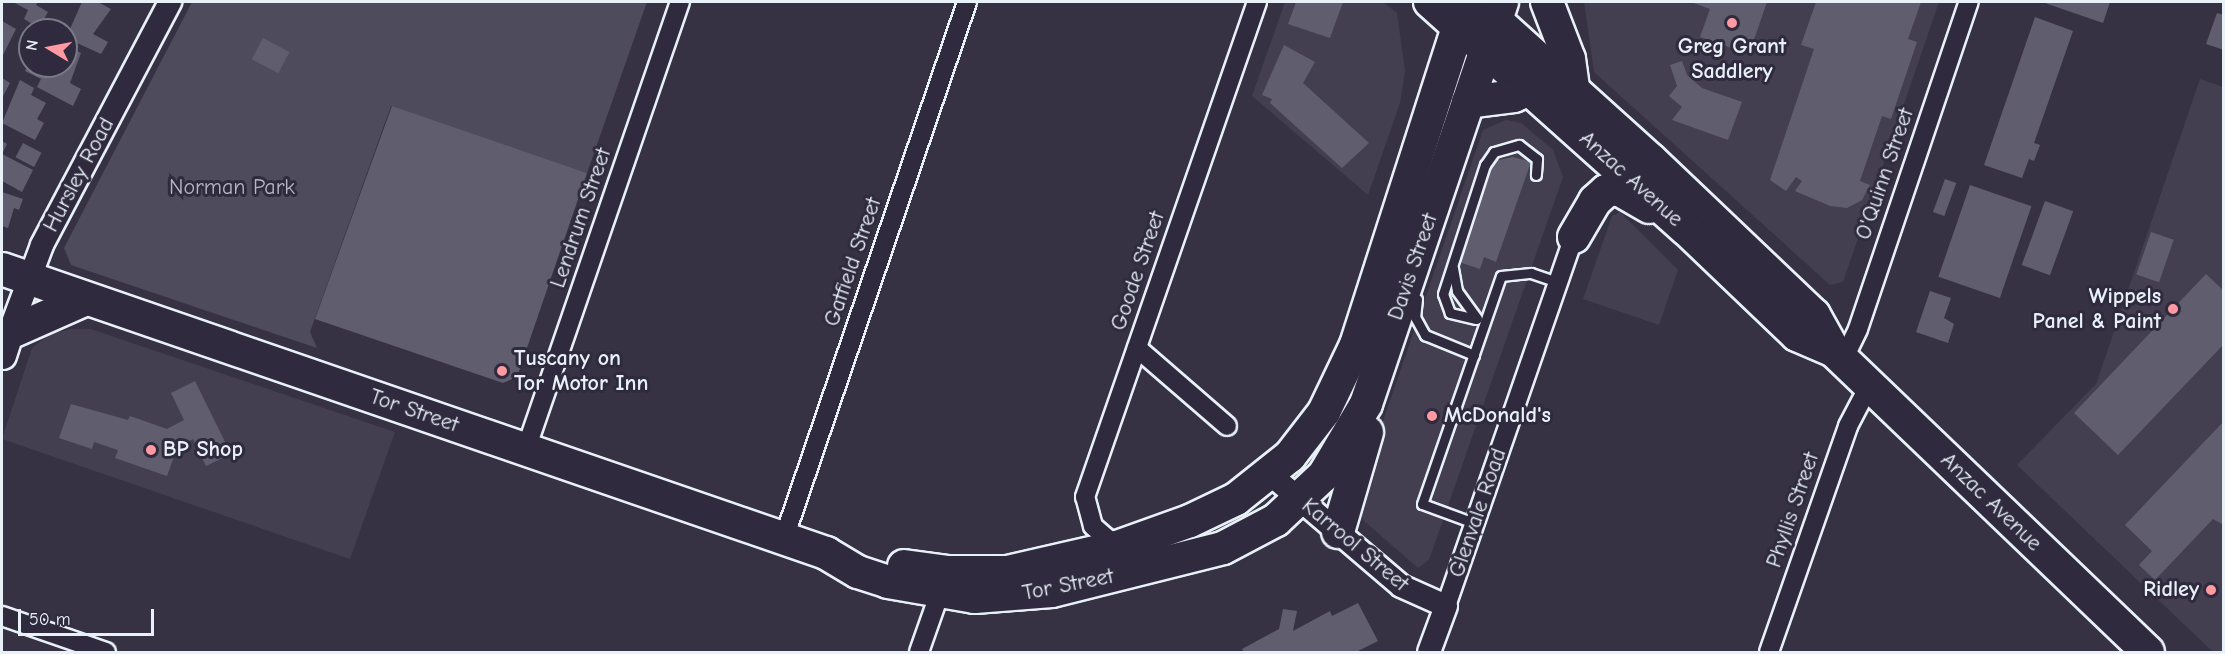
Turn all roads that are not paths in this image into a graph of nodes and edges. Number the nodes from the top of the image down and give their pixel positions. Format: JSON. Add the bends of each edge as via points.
{"nodes":[{"id":1,"x":170,"y":2,"type":"edge"},
{"id":2,"x":680,"y":2,"type":"edge"},
{"id":3,"x":967,"y":2,"type":"edge"},
{"id":4,"x":1257,"y":2,"type":"edge"},
{"id":5,"x":1429,"y":2,"type":"edge"},
{"id":6,"x":1547,"y":2,"type":"edge"},
{"id":7,"x":1969,"y":2,"type":"edge"},
{"id":8,"x":1491,"y":7,"type":"edge"},
{"id":9,"x":1462,"y":15,"type":"edge"},
{"id":10,"x":1485,"y":48,"type":"junction"},
{"id":11,"x":1532,"y":88,"type":"junction"},
{"id":12,"x":1573,"y":89,"type":"junction"},
{"id":13,"x":1467,"y":102,"type":"junction"},
{"id":14,"x":1536,"y":175,"type":"dead end"},
{"id":15,"x":1686,"y":229,"type":"junction"},
{"id":16,"x":1574,"y":237,"type":"joint"},
{"id":17,"x":1452,"y":265,"type":"junction"},
{"id":18,"x":15,"y":274,"type":"edge"},
{"id":19,"x":1557,"y":282,"type":"junction"},
{"id":20,"x":1421,"y":287,"type":"dead end"},
{"id":21,"x":86,"y":299,"type":"junction"},
{"id":22,"x":1481,"y":320,"type":"junction"},
{"id":23,"x":5,"y":344,"type":"edge"},
{"id":24,"x":1137,"y":348,"type":"junction"},
{"id":25,"x":1474,"y":355,"type":"junction"},
{"id":26,"x":1839,"y":355,"type":"junction"},
{"id":27,"x":1869,"y":386,"type":"junction"},
{"id":28,"x":1366,"y":404,"type":"junction"},
{"id":29,"x":1227,"y":426,"type":"dead end"},
{"id":30,"x":525,"y":449,"type":"junction"},
{"id":31,"x":1270,"y":474,"type":"junction"},
{"id":32,"x":1300,"y":499,"type":"junction"},
{"id":33,"x":1474,"y":523,"type":"junction"},
{"id":34,"x":1338,"y":532,"type":"junction"},
{"id":35,"x":784,"y":538,"type":"junction"},
{"id":36,"x":1117,"y":547,"type":"junction"},
{"id":37,"x":943,"y":583,"type":"junction"},
{"id":38,"x":1446,"y":606,"type":"junction"},
{"id":39,"x":2,"y":616,"type":"edge"},
{"id":40,"x":2132,"y":646,"type":"edge"},
{"id":41,"x":106,"y":652,"type":"edge"},
{"id":42,"x":918,"y":652,"type":"edge"},
{"id":43,"x":1429,"y":652,"type":"edge"},
{"id":44,"x":1769,"y":652,"type":"edge"}],
"edges":[{"from":1,"to":18,"type":"street","name":"Hursley Road"},
{"from":2,"to":30,"type":"street","name":"Lendrum Street"},
{"from":3,"to":35,"type":"street","name":"Gatfield Street"},
{"from":4,"to":24,"type":"street","name":"Goode Street"},
{"from":5,"to":9,"type":"main road","name":"Anzac Avenue"},
{"from":6,"to":12,"type":"highway","via":[[1569,59]]},
{"from":7,"to":26,"type":"street","name":"O'Quinn Street","via":[[1858,329]]},
{"from":8,"to":10,"type":"highway","name":"Davis Street"},
{"from":8,"to":12,"type":"highway","name":"Anzac Avenue"},
{"from":9,"to":10,"type":"highway","name":"Anzac Avenue"},
{"from":9,"to":31,"type":"highway","name":"Davis Street","via":[[1356,345],[1338,388],[1308,435]]},
{"from":10,"to":11,"type":"highway","name":"Anzac Avenue"},
{"from":10,"to":13,"type":"highway","name":"Davis Street"},
{"from":11,"to":13,"type":"highway","via":[[1514,96]]},
{"from":11,"to":15,"type":"highway","name":"Anzac Avenue"},
{"from":12,"to":26,"type":"highway","name":"Anzac Avenue","via":[[1814,315]]},
{"from":13,"to":28,"type":"highway","name":"Davis Street","via":[[1419,264]]},
{"from":14,"to":17,"type":"lane","via":[[1537,159],[1529,149],[1508,146],[1490,155]]},
{"from":15,"to":16,"type":"highway","via":[[1618,189],[1606,191],[1594,201]]},
{"from":15,"to":26,"type":"highway","name":"Anzac Avenue","via":[[1797,335]]},
{"from":16,"to":19,"type":"street","name":"Glenvale Road"},
{"from":17,"to":22,"type":"lane","via":[[1457,291]]},
{"from":17,"to":22,"type":"lane","via":[[1443,294],[1446,308],[1455,316]]},
{"from":18,"to":21,"type":"highway","name":"Tor Street"},
{"from":18,"to":23,"type":"street","name":"Hursley Road"},
{"from":19,"to":22,"type":"lane","via":[[1531,273],[1501,276]]},
{"from":19,"to":33,"type":"street","name":"Glenvale Road"},
{"from":20,"to":25,"type":"lane","via":[[1414,308],[1419,329],[1432,340]]},
{"from":21,"to":23,"type":"highway"},
{"from":21,"to":30,"type":"highway","name":"Tor Street"},
{"from":22,"to":25,"type":"lane"},
{"from":24,"to":29,"type":"street"},
{"from":24,"to":36,"type":"street","name":"Goode Street","via":[[1085,497],[1085,509],[1093,526]]},
{"from":25,"to":33,"type":"lane","via":[[1422,504]]},
{"from":26,"to":27,"type":"highway","name":"Anzac Avenue"},
{"from":27,"to":40,"type":"highway","name":"Anzac Avenue"},
{"from":27,"to":44,"type":"street","name":"Phyllis Street","via":[[1848,426]]},
{"from":28,"to":32,"type":"highway","name":"Davis Street","via":[[1335,461]]},
{"from":28,"to":34,"type":"highway","via":[[1367,434]]},
{"from":30,"to":35,"type":"highway","name":"Tor Street"},
{"from":31,"to":32,"type":"street","name":"Karrool Street"},
{"from":31,"to":36,"type":"highway","name":"Tor Street","via":[[1215,510]]},
{"from":32,"to":34,"type":"street","name":"Karrool Street"},
{"from":32,"to":37,"type":"highway","name":"Tor Street","via":[[1276,520],[1245,538],[1200,556],[1052,591],[1001,597]]},
{"from":33,"to":38,"type":"street","name":"Glenvale Road"},
{"from":34,"to":38,"type":"street","name":"Karrool Street","via":[[1401,586]]},
{"from":35,"to":37,"type":"highway","name":"Tor Street"},
{"from":36,"to":37,"type":"highway","name":"Tor Street","via":[[1039,568]]},
{"from":37,"to":42,"type":"street"},
{"from":38,"to":43,"type":"street","name":"Glenvale Road"},
{"from":39,"to":41,"type":"street"}]}
